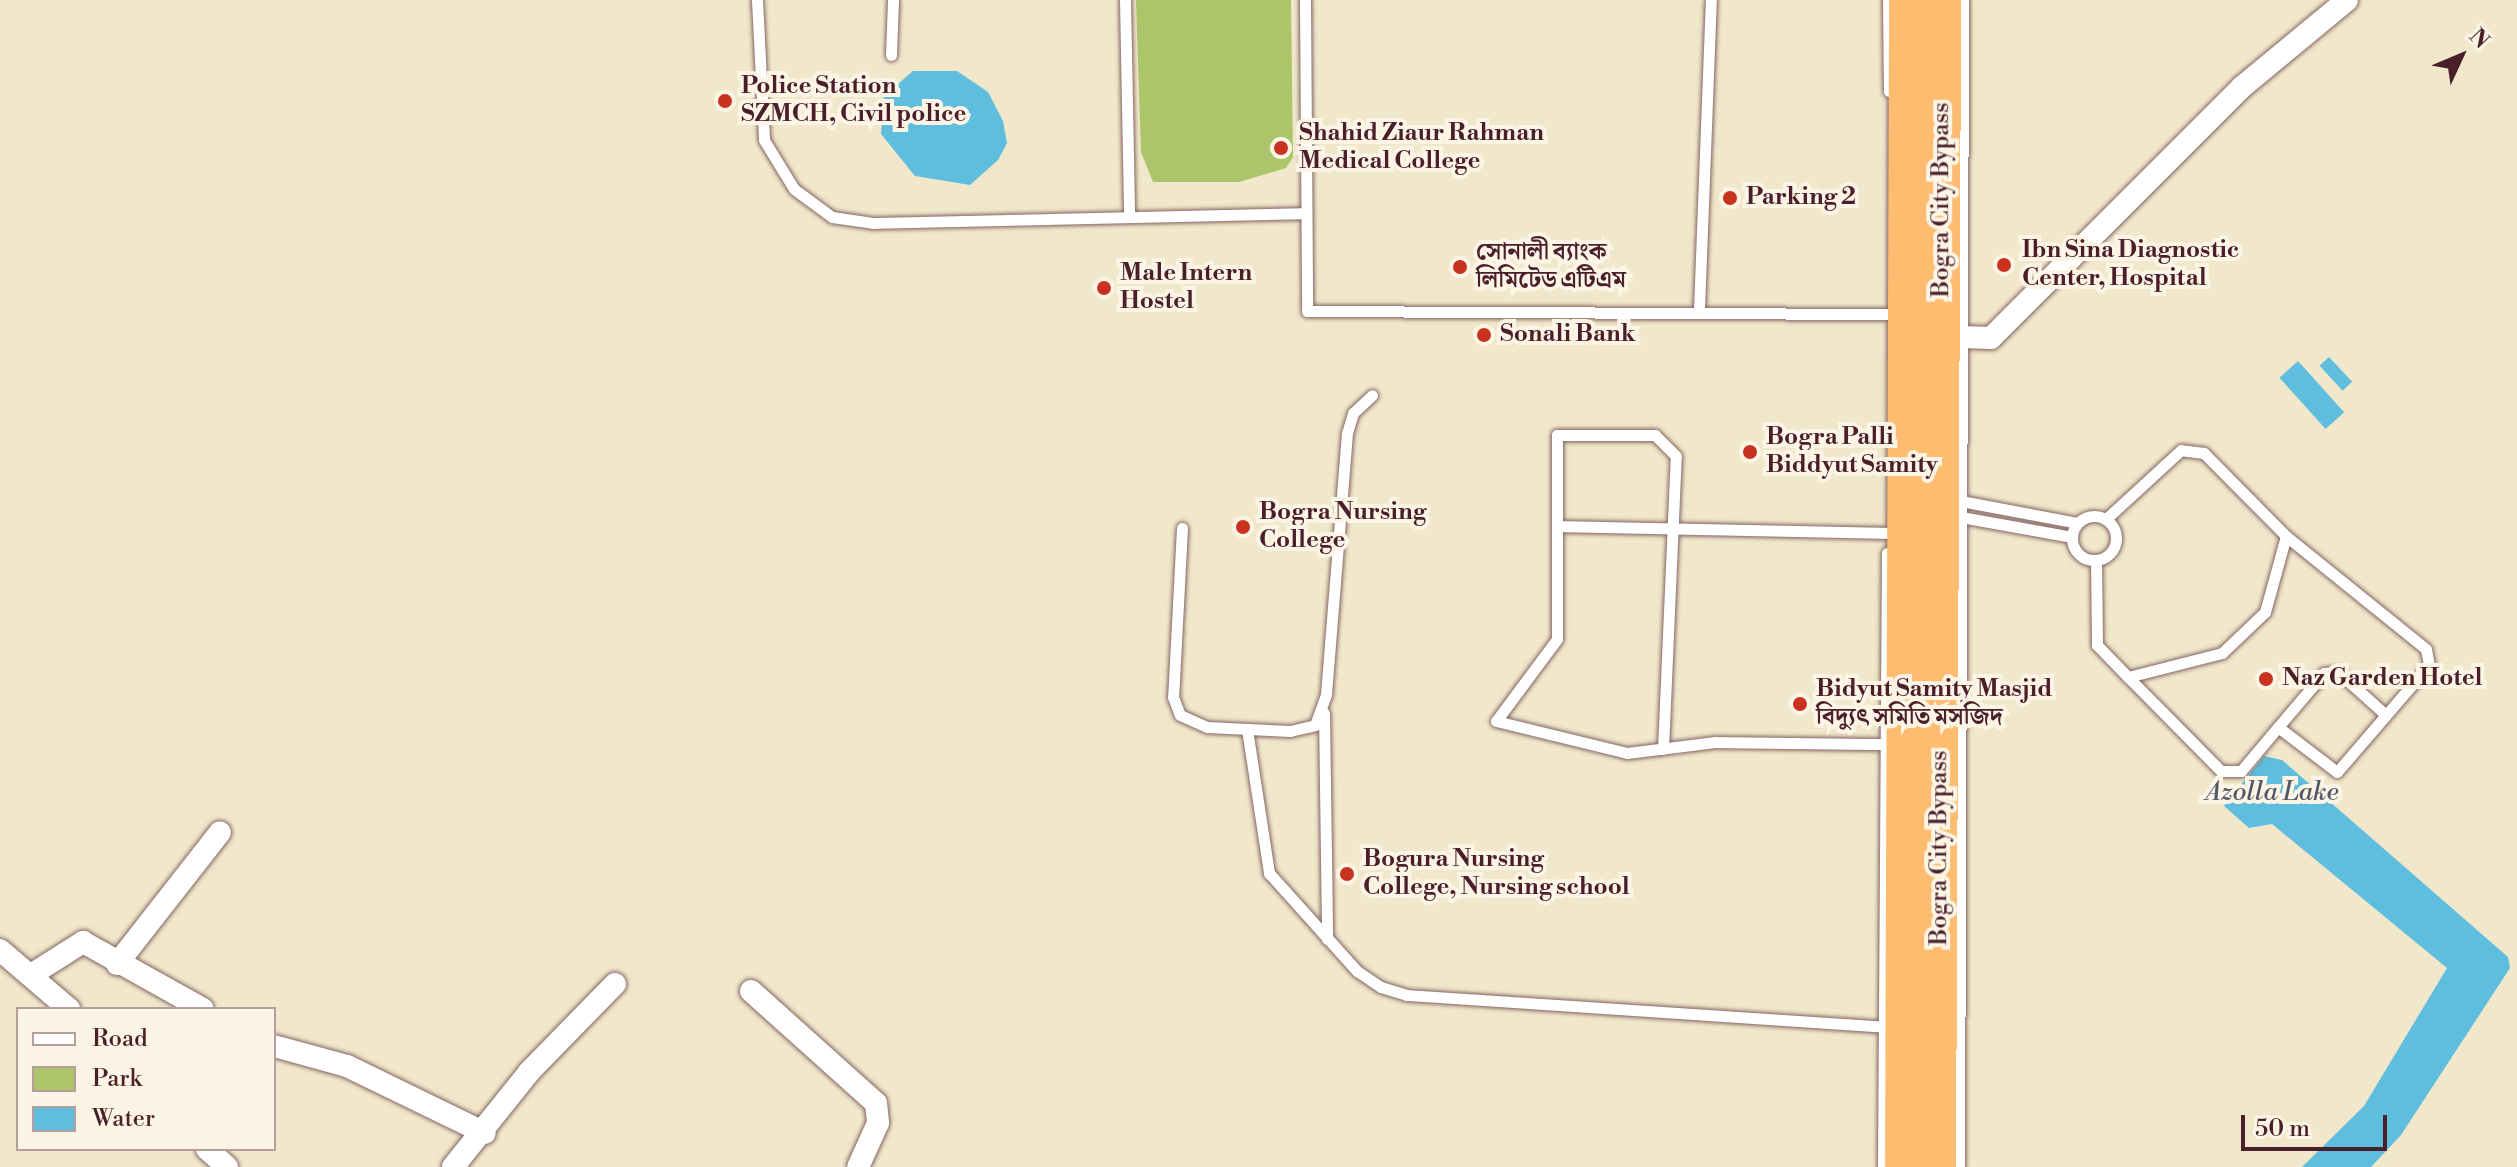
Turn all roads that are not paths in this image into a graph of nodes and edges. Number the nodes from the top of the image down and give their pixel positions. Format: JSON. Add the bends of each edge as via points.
{"nodes":[{"id":1,"x":757,"y":0,"type":"edge"},
{"id":2,"x":893,"y":0,"type":"edge"},
{"id":3,"x":1125,"y":0,"type":"edge"},
{"id":4,"x":1305,"y":0,"type":"edge"},
{"id":5,"x":1711,"y":0,"type":"edge"},
{"id":6,"x":1888,"y":0,"type":"edge"},
{"id":7,"x":1909,"y":0,"type":"edge"},
{"id":8,"x":1941,"y":0,"type":"edge"},
{"id":9,"x":1963,"y":0,"type":"edge"},
{"id":10,"x":2347,"y":0,"type":"edge"},
{"id":11,"x":891,"y":55,"type":"dead end"},
{"id":12,"x":1889,"y":111,"type":"dead end"},
{"id":13,"x":1306,"y":213,"type":"junction"},
{"id":14,"x":1129,"y":217,"type":"junction"},
{"id":15,"x":1890,"y":299,"type":"dead end"},
{"id":16,"x":1699,"y":309,"type":"junction"},
{"id":17,"x":1889,"y":314,"type":"junction"},
{"id":18,"x":1889,"y":330,"type":"dead end"},
{"id":19,"x":1961,"y":337,"type":"junction"},
{"id":20,"x":1372,"y":395,"type":"dead end"},
{"id":21,"x":1961,"y":501,"type":"junction"},
{"id":22,"x":1961,"y":517,"type":"junction"},
{"id":23,"x":1888,"y":518,"type":"dead end"},
{"id":24,"x":2106,"y":519,"type":"junction"},
{"id":25,"x":2077,"y":523,"type":"junction"},
{"id":26,"x":1559,"y":526,"type":"junction"},
{"id":27,"x":1182,"y":528,"type":"dead end"},
{"id":28,"x":1676,"y":528,"type":"junction"},
{"id":29,"x":1887,"y":533,"type":"junction"},
{"id":30,"x":2286,"y":536,"type":"junction"},
{"id":31,"x":2072,"y":537,"type":"junction"},
{"id":32,"x":2096,"y":560,"type":"junction"},
{"id":33,"x":2128,"y":677,"type":"junction"},
{"id":34,"x":1324,"y":708,"type":"junction"},
{"id":35,"x":2386,"y":715,"type":"junction"},
{"id":36,"x":2278,"y":727,"type":"junction"},
{"id":37,"x":1247,"y":729,"type":"junction"},
{"id":38,"x":1885,"y":744,"type":"junction"},
{"id":39,"x":1663,"y":749,"type":"junction"},
{"id":40,"x":220,"y":832,"type":"dead end"},
{"id":41,"x":1923,"y":929,"type":"junction"},
{"id":42,"x":1327,"y":939,"type":"junction"},
{"id":43,"x":0,"y":950,"type":"edge"},
{"id":44,"x":117,"y":964,"type":"junction"},
{"id":45,"x":31,"y":975,"type":"junction"},
{"id":46,"x":615,"y":984,"type":"dead end"},
{"id":47,"x":751,"y":991,"type":"dead end"},
{"id":48,"x":67,"y":1007,"type":"edge"},
{"id":49,"x":199,"y":1007,"type":"edge"},
{"id":50,"x":1883,"y":1027,"type":"junction"},
{"id":51,"x":276,"y":1047,"type":"edge"},
{"id":52,"x":485,"y":1133,"type":"junction"},
{"id":53,"x":209,"y":1151,"type":"edge"},
{"id":54,"x":227,"y":1167,"type":"edge"},
{"id":55,"x":453,"y":1167,"type":"edge"},
{"id":56,"x":858,"y":1167,"type":"edge"},
{"id":57,"x":1883,"y":1167,"type":"edge"},
{"id":58,"x":1905,"y":1167,"type":"edge"},
{"id":59,"x":1936,"y":1167,"type":"edge"},
{"id":60,"x":1959,"y":1167,"type":"edge"}],
"edges":[{"from":1,"to":14,"type":"lane","via":[[764,140],[784,177],[818,210],[873,223]]},
{"from":2,"to":11,"type":"lane"},
{"from":3,"to":14,"type":"lane"},
{"from":4,"to":13,"type":"lane"},
{"from":5,"to":16,"type":"lane"},
{"from":6,"to":12,"type":"lane"},
{"from":7,"to":41,"type":"highway","name":"Bogra City Bypass"},
{"from":8,"to":41,"type":"highway","name":"Bogra City Bypass"},
{"from":9,"to":19,"type":"lane"},
{"from":10,"to":19,"type":"street","via":[[2242,87],[1991,338]]},
{"from":13,"to":14,"type":"lane"},
{"from":13,"to":16,"type":"lane","via":[[1307,311]]},
{"from":15,"to":17,"type":"lane"},
{"from":16,"to":17,"type":"lane"},
{"from":17,"to":18,"type":"lane"},
{"from":19,"to":21,"type":"lane"},
{"from":20,"to":34,"type":"lane","via":[[1348,429]]},
{"from":21,"to":22,"type":"lane"},
{"from":21,"to":25,"type":"lane"},
{"from":22,"to":31,"type":"lane"},
{"from":22,"to":60,"type":"lane"},
{"from":23,"to":29,"type":"lane"},
{"from":24,"to":25,"type":"lane"},
{"from":24,"to":30,"type":"lane","via":[[2181,450],[2204,453]]},
{"from":24,"to":32,"type":"lane","via":[[2116,543]]},
{"from":25,"to":31,"type":"lane"},
{"from":26,"to":28,"type":"lane"},
{"from":26,"to":28,"type":"lane","via":[[1557,435],[1642,435],[1662,438],[1676,456]]},
{"from":26,"to":39,"type":"lane","via":[[1557,639],[1496,721],[1627,753]]},
{"from":27,"to":37,"type":"lane","via":[[1175,706],[1198,726]]},
{"from":28,"to":29,"type":"lane"},
{"from":28,"to":39,"type":"lane"},
{"from":29,"to":38,"type":"lane"},
{"from":30,"to":33,"type":"lane","via":[[2265,612],[2222,653]]},
{"from":30,"to":35,"type":"lane","via":[[2426,649],[2429,665]]},
{"from":31,"to":32,"type":"lane","via":[[2076,551]]},
{"from":32,"to":33,"type":"lane","via":[[2097,645]]},
{"from":33,"to":36,"type":"lane","via":[[2221,771],[2241,771]]},
{"from":34,"to":37,"type":"lane","via":[[1306,730]]},
{"from":34,"to":42,"type":"lane"},
{"from":35,"to":36,"type":"lane","via":[[2337,772]]},
{"from":35,"to":36,"type":"lane","via":[[2338,672],[2324,673]]},
{"from":37,"to":42,"type":"lane","via":[[1265,865],[1281,892]]},
{"from":38,"to":39,"type":"lane"},
{"from":38,"to":50,"type":"lane"},
{"from":40,"to":44,"type":"street"},
{"from":41,"to":58,"type":"highway","name":"Bogra City Bypass"},
{"from":41,"to":59,"type":"highway","name":"Bogra City Bypass"},
{"from":42,"to":50,"type":"lane","via":[[1368,980],[1407,995]]},
{"from":43,"to":45,"type":"street"},
{"from":44,"to":45,"type":"street","via":[[83,942]]},
{"from":44,"to":49,"type":"street"},
{"from":45,"to":48,"type":"street"},
{"from":46,"to":52,"type":"street","via":[[529,1072]]},
{"from":47,"to":56,"type":"street","via":[[876,1103],[878,1123]]},
{"from":50,"to":57,"type":"lane"},
{"from":51,"to":52,"type":"street","via":[[347,1066]]},
{"from":52,"to":55,"type":"street"},
{"from":53,"to":54,"type":"street"}]}
